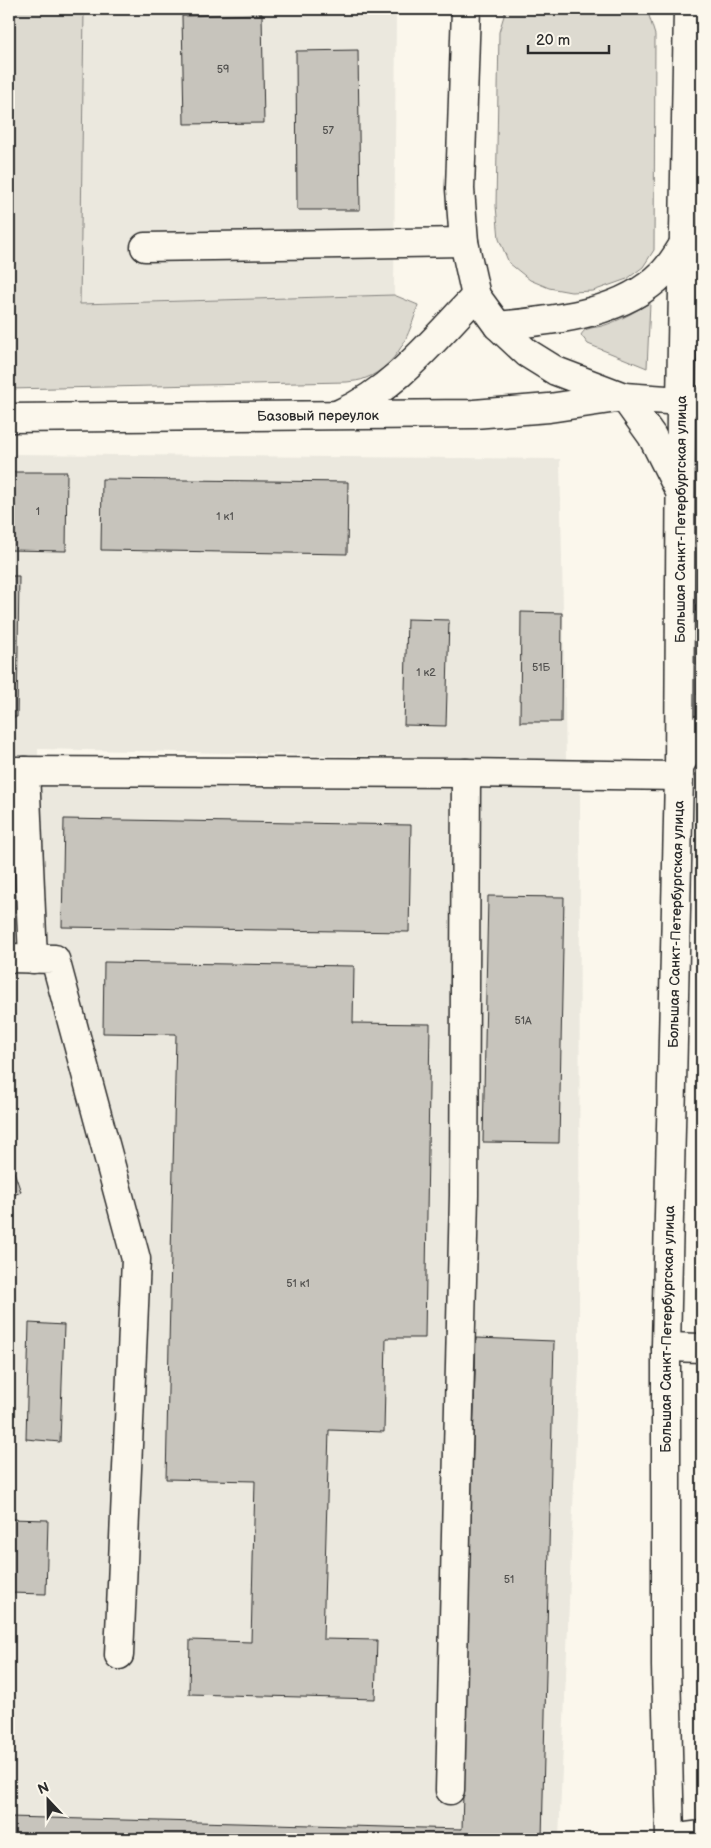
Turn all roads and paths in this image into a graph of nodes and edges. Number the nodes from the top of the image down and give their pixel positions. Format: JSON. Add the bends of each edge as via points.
{"nodes":[{"id":1,"x":466,"y":9,"type":"edge"},
{"id":2,"x":487,"y":9,"type":"edge"},
{"id":3,"x":688,"y":9,"type":"edge"},
{"id":4,"x":465,"y":66,"type":"junction"},
{"id":5,"x":464,"y":242,"type":"junction"},
{"id":6,"x":685,"y":242,"type":"junction"},
{"id":7,"x":145,"y":247,"type":"dead end"},
{"id":8,"x":476,"y":296,"type":"junction"},
{"id":9,"x":498,"y":326,"type":"junction"},
{"id":10,"x":624,"y":397,"type":"junction"},
{"id":11,"x":692,"y":401,"type":"edge"},
{"id":12,"x":336,"y":415,"type":"junction"},
{"id":13,"x":9,"y":418,"type":"edge"},
{"id":14,"x":680,"y":494,"type":"junction"},
{"id":15,"x":702,"y":729,"type":"edge"},
{"id":16,"x":17,"y":771,"type":"edge"},
{"id":17,"x":679,"y":771,"type":"junction"},
{"id":18,"x":466,"y":773,"type":"junction"},
{"id":19,"x":21,"y":959,"type":"edge"},
{"id":20,"x":666,"y":1347,"type":"junction"},
{"id":21,"x":702,"y":1348,"type":"edge"},
{"id":22,"x":119,"y":1655,"type":"dead end"},
{"id":23,"x":450,"y":1790,"type":"dead end"},
{"id":24,"x":702,"y":1835,"type":"edge"},
{"id":25,"x":670,"y":1839,"type":"edge"}],
"edges":[{"from":1,"to":4,"type":"main road"},
{"from":2,"to":4,"type":"main road"},
{"from":3,"to":6,"type":"main road","name":"Большая Санкт-Петербургская улица"},
{"from":4,"to":5,"type":"main road","via":[[460,189]]},
{"from":5,"to":7,"type":"main road"},
{"from":5,"to":8,"type":"main road"},
{"from":6,"to":9,"type":"main road","via":[[661,274],[614,304],[549,321]]},
{"from":6,"to":11,"type":"main road","name":"Большая Санкт-Петербургская улица"},
{"from":8,"to":9,"type":"main road"},
{"from":8,"to":12,"type":"main road","via":[[378,392]]},
{"from":9,"to":10,"type":"main road","via":[[527,354],[556,371]]},
{"from":10,"to":11,"type":"main road"},
{"from":10,"to":12,"type":"main road","name":"Базовый переулок","via":[[474,414]]},
{"from":10,"to":14,"type":"main road","via":[[652,436]]},
{"from":11,"to":14,"type":"main road","name":"Большая Санкт-Петербургская улица"},
{"from":12,"to":13,"type":"main road","name":"Базовый переулок"},
{"from":14,"to":17,"type":"main road","name":"Большая Санкт-Петербургская улица"},
{"from":15,"to":17,"type":"main road"},
{"from":16,"to":18,"type":"main road"},
{"from":16,"to":19,"type":"main road"},
{"from":17,"to":18,"type":"main road"},
{"from":17,"to":20,"type":"main road","name":"Большая Санкт-Петербургская улица"},
{"from":18,"to":23,"type":"main road","via":[[464,1196]]},
{"from":19,"to":22,"type":"main road","via":[[55,959],[136,1259]]},
{"from":20,"to":21,"type":"main road"},
{"from":20,"to":25,"type":"main road","name":"Большая Санкт-Петербургская улица","via":[[666,1666]]},
{"from":24,"to":25,"type":"main road"}]}
